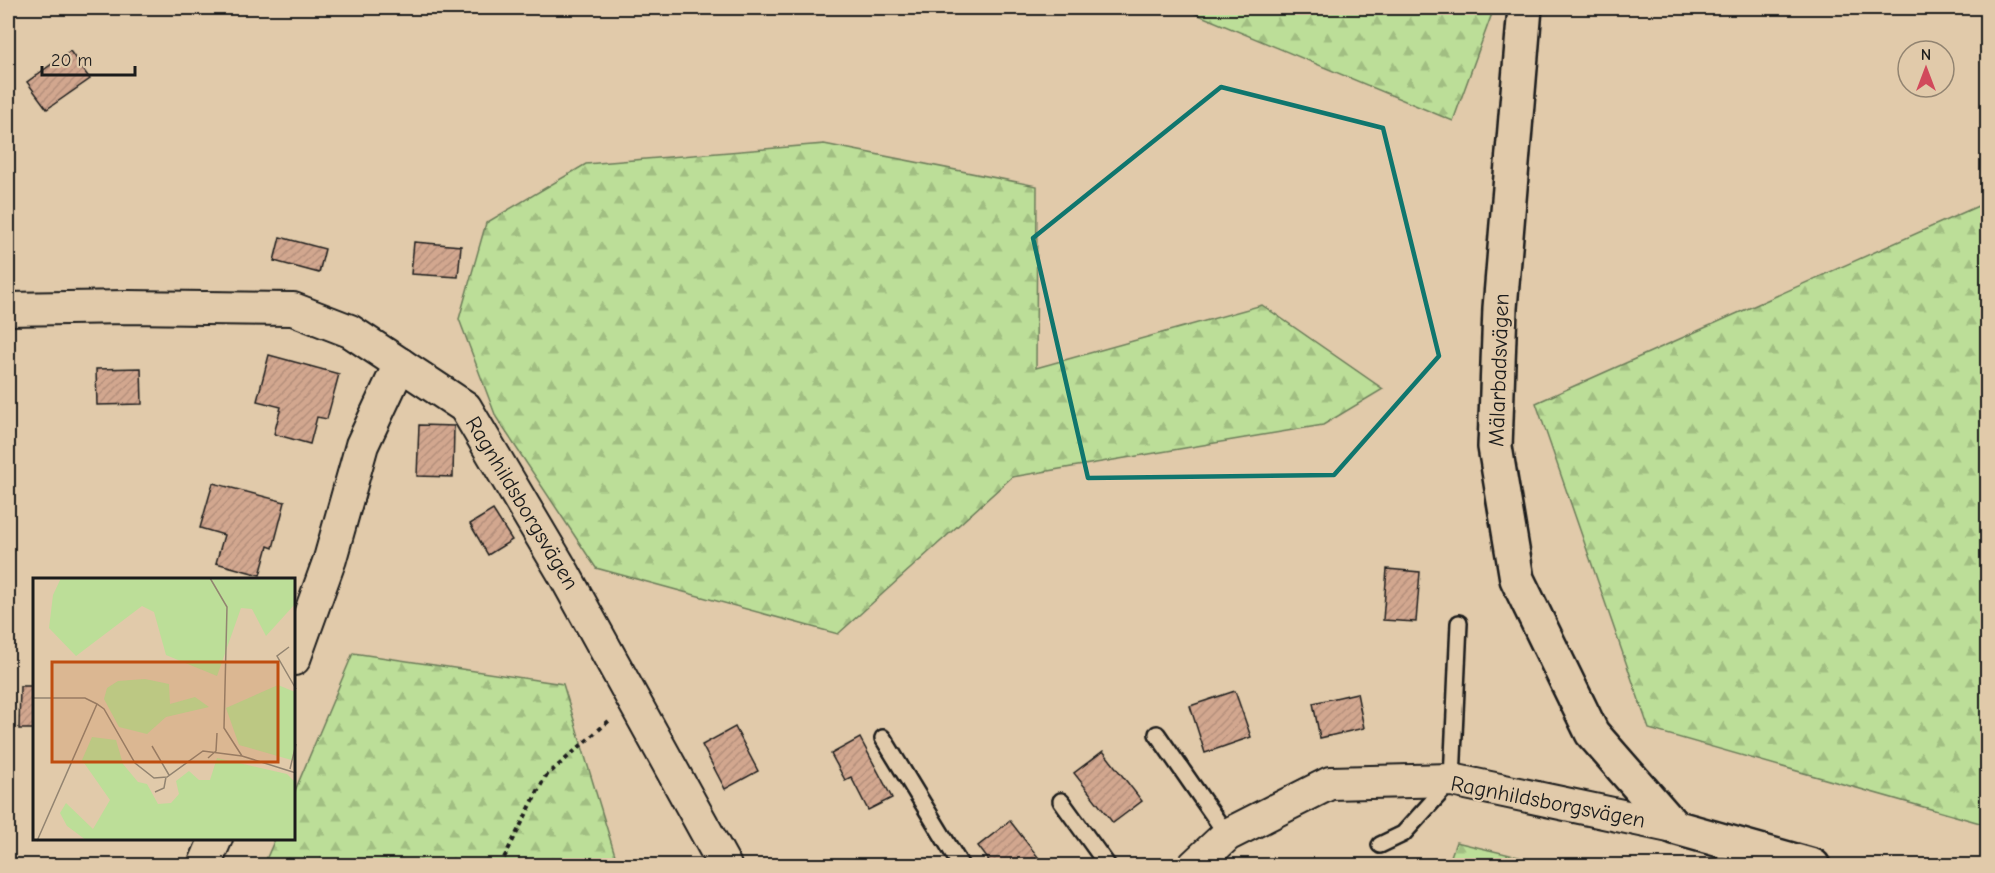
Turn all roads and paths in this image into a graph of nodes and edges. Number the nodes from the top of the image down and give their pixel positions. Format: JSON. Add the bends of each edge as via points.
{"nodes":[{"id":1,"x":1525,"y":8,"type":"edge"},
{"id":2,"x":8,"y":309,"type":"edge"},
{"id":3,"x":400,"y":364,"type":"junction"},
{"id":4,"x":1459,"y":623,"type":"dead end"},
{"id":5,"x":296,"y":653,"type":"edge"},
{"id":6,"x":633,"y":699,"type":"junction"},
{"id":7,"x":1157,"y":734,"type":"dead end"},
{"id":8,"x":883,"y":738,"type":"dead end"},
{"id":9,"x":1452,"y":780,"type":"junction"},
{"id":10,"x":1061,"y":801,"type":"dead end"},
{"id":11,"x":1674,"y":827,"type":"junction"},
{"id":12,"x":1227,"y":835,"type":"junction"},
{"id":13,"x":215,"y":840,"type":"edge"},
{"id":14,"x":1380,"y":845,"type":"dead end"},
{"id":15,"x":204,"y":866,"type":"edge"},
{"id":16,"x":500,"y":866,"type":"edge"},
{"id":17,"x":725,"y":866,"type":"edge"},
{"id":18,"x":961,"y":866,"type":"edge"},
{"id":19,"x":1108,"y":866,"type":"edge"},
{"id":20,"x":1194,"y":866,"type":"edge"},
{"id":21,"x":1813,"y":866,"type":"edge"}],
"edges":[{"from":1,"to":11,"type":"street","name":"Mälarbadsvägen","via":[[1500,308],[1495,447],[1517,579],[1592,733]]},
{"from":2,"to":3,"type":"street","name":"Ragnhildsborgsvägen","via":[[293,309],[350,331]]},
{"from":3,"to":5,"type":"street","via":[[362,445],[330,559]]},
{"from":3,"to":6,"type":"street","name":"Ragnhildsborgsvägen","via":[[465,407]]},
{"from":4,"to":9,"type":"lane"},
{"from":6,"to":16,"type":"path","via":[[545,777]]},
{"from":6,"to":17,"type":"street","name":"Ragnhildsborgsvägen"},
{"from":7,"to":12,"type":"lane"},
{"from":8,"to":18,"type":"lane"},
{"from":9,"to":11,"type":"street","name":"Ragnhildsborgsvägen"},
{"from":9,"to":12,"type":"street","name":"Ragnhildsborgsvägen","via":[[1330,783]]},
{"from":9,"to":14,"type":"lane","via":[[1403,834]]},
{"from":10,"to":19,"type":"lane"},
{"from":11,"to":21,"type":"street","name":"Ragnhildsborgsvägen"},
{"from":12,"to":20,"type":"street","name":"Ragnhildsborgsvägen"},
{"from":13,"to":15,"type":"street"}]}
